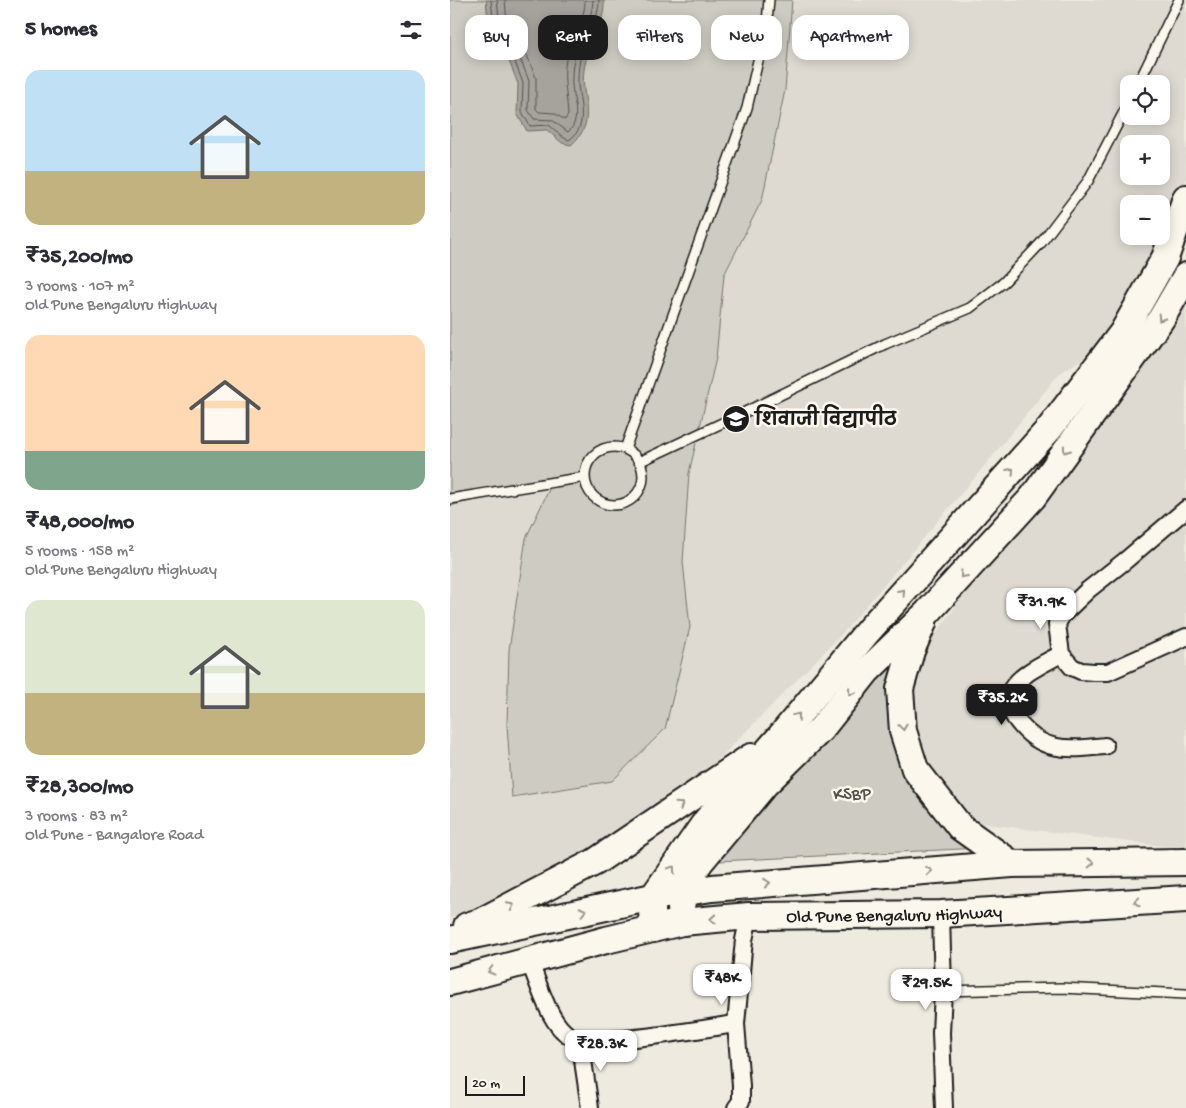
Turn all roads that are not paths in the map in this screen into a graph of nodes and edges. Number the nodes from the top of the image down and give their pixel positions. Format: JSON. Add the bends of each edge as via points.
{"nodes":[{"id":1,"x":769,"y":0,"type":"edge"},
{"id":2,"x":1179,"y":0,"type":"edge"},
{"id":3,"x":1142,"y":75,"type":"edge"},
{"id":4,"x":1120,"y":119,"type":"edge"},
{"id":5,"x":1186,"y":198,"type":"edge"},
{"id":6,"x":1186,"y":276,"type":"edge"},
{"id":7,"x":625,"y":449,"type":"junction"},
{"id":8,"x":639,"y":462,"type":"junction"},
{"id":9,"x":585,"y":478,"type":"junction"},
{"id":10,"x":450,"y":499,"type":"edge"},
{"id":11,"x":1186,"y":509,"type":"edge"},
{"id":12,"x":927,"y":614,"type":"junction"},
{"id":13,"x":1186,"y":637,"type":"edge"},
{"id":14,"x":1061,"y":654,"type":"junction"},
{"id":15,"x":780,"y":737,"type":"junction"},
{"id":16,"x":1104,"y":746,"type":"dead end"},
{"id":17,"x":1186,"y":862,"type":"edge"},
{"id":18,"x":1012,"y":864,"type":"junction"},
{"id":19,"x":684,"y":891,"type":"junction"},
{"id":20,"x":653,"y":896,"type":"junction"},
{"id":21,"x":1186,"y":899,"type":"edge"},
{"id":22,"x":941,"y":914,"type":"junction"},
{"id":23,"x":749,"y":916,"type":"junction"},
{"id":24,"x":682,"y":922,"type":"junction"},
{"id":25,"x":654,"y":929,"type":"junction"},
{"id":26,"x":450,"y":931,"type":"edge"},
{"id":27,"x":450,"y":940,"type":"edge"},
{"id":28,"x":529,"y":960,"type":"junction"},
{"id":29,"x":450,"y":982,"type":"edge"},
{"id":30,"x":943,"y":992,"type":"junction"},
{"id":31,"x":1186,"y":994,"type":"edge"},
{"id":32,"x":736,"y":1024,"type":"junction"},
{"id":33,"x":580,"y":1040,"type":"junction"},
{"id":34,"x":590,"y":1108,"type":"edge"},
{"id":35,"x":736,"y":1108,"type":"edge"},
{"id":36,"x":944,"y":1108,"type":"edge"}],
"edges":[{"from":1,"to":7,"type":"lane","via":[[747,108]]},
{"from":2,"to":3,"type":"lane"},
{"from":4,"to":8,"type":"lane","via":[[1088,180],[1047,235],[1004,282],[970,308],[885,344]]},
{"from":15,"to":5,"type":"main road","one_way":true,"via":[[868,631],[1050,428],[1123,332],[1165,258]]},
{"from":6,"to":12,"type":"main road","one_way":true,"via":[[1161,319],[1033,497]]},
{"from":7,"to":8,"type":"lane"},
{"from":7,"to":9,"type":"lane","via":[[615,447],[597,452],[590,459]]},
{"from":8,"to":9,"type":"lane","via":[[642,471],[639,489],[634,497],[617,505],[599,501],[587,487]]},
{"from":9,"to":10,"type":"lane"},
{"from":11,"to":14,"type":"street","via":[[1062,615],[1057,624]]},
{"from":12,"to":18,"type":"main road","one_way":true,"via":[[911,651],[900,689],[903,731],[915,769],[960,827]]},
{"from":12,"to":19,"type":"main road","one_way":true,"via":[[867,671],[821,729],[765,784],[700,862]]},
{"from":13,"to":14,"type":"street","via":[[1108,672],[1080,671]]},
{"from":14,"to":16,"type":"street","via":[[1023,677],[1012,689],[1008,708],[1025,732],[1055,748]]},
{"from":20,"to":15,"type":"main road","one_way":true,"via":[[707,820]]},
{"from":26,"to":15,"type":"main road","one_way":true,"via":[[480,922],[595,862]]},
{"from":18,"to":17,"type":"main road","name":"Old Pune Bengaluru Highway","one_way":true},
{"from":19,"to":18,"type":"main road","name":"Old Pune Bengaluru Highway","one_way":true},
{"from":19,"to":20,"type":"main road","name":"Old Pune Bengaluru Highway"},
{"from":19,"to":24,"type":"main road"},
{"from":20,"to":25,"type":"main road"},
{"from":27,"to":20,"type":"main road","name":"Old Pune Bengaluru Highway","one_way":true},
{"from":21,"to":22,"type":"main road","name":"Old Pune Bengaluru Highway","one_way":true},
{"from":22,"to":23,"type":"main road","name":"Old Pune Bengaluru Highway"},
{"from":22,"to":30,"type":"street"},
{"from":23,"to":24,"type":"main road","name":"Old Pune Bengaluru Highway","one_way":true},
{"from":23,"to":32,"type":"street"},
{"from":24,"to":25,"type":"main road","name":"Old Pune Bengaluru Highway"},
{"from":25,"to":28,"type":"main road","name":"Old Pune Bengaluru Highway"},
{"from":28,"to":29,"type":"main road","name":"Old Pune Bengaluru Highway","one_way":true},
{"from":28,"to":33,"type":"street","via":[[558,1025],[569,1036]]},
{"from":30,"to":31,"type":"lane","via":[[1061,988]]},
{"from":30,"to":36,"type":"street"},
{"from":32,"to":33,"type":"street","via":[[608,1041]]},
{"from":32,"to":35,"type":"street","via":[[741,1086],[741,1101]]},
{"from":33,"to":34,"type":"street"}]}
